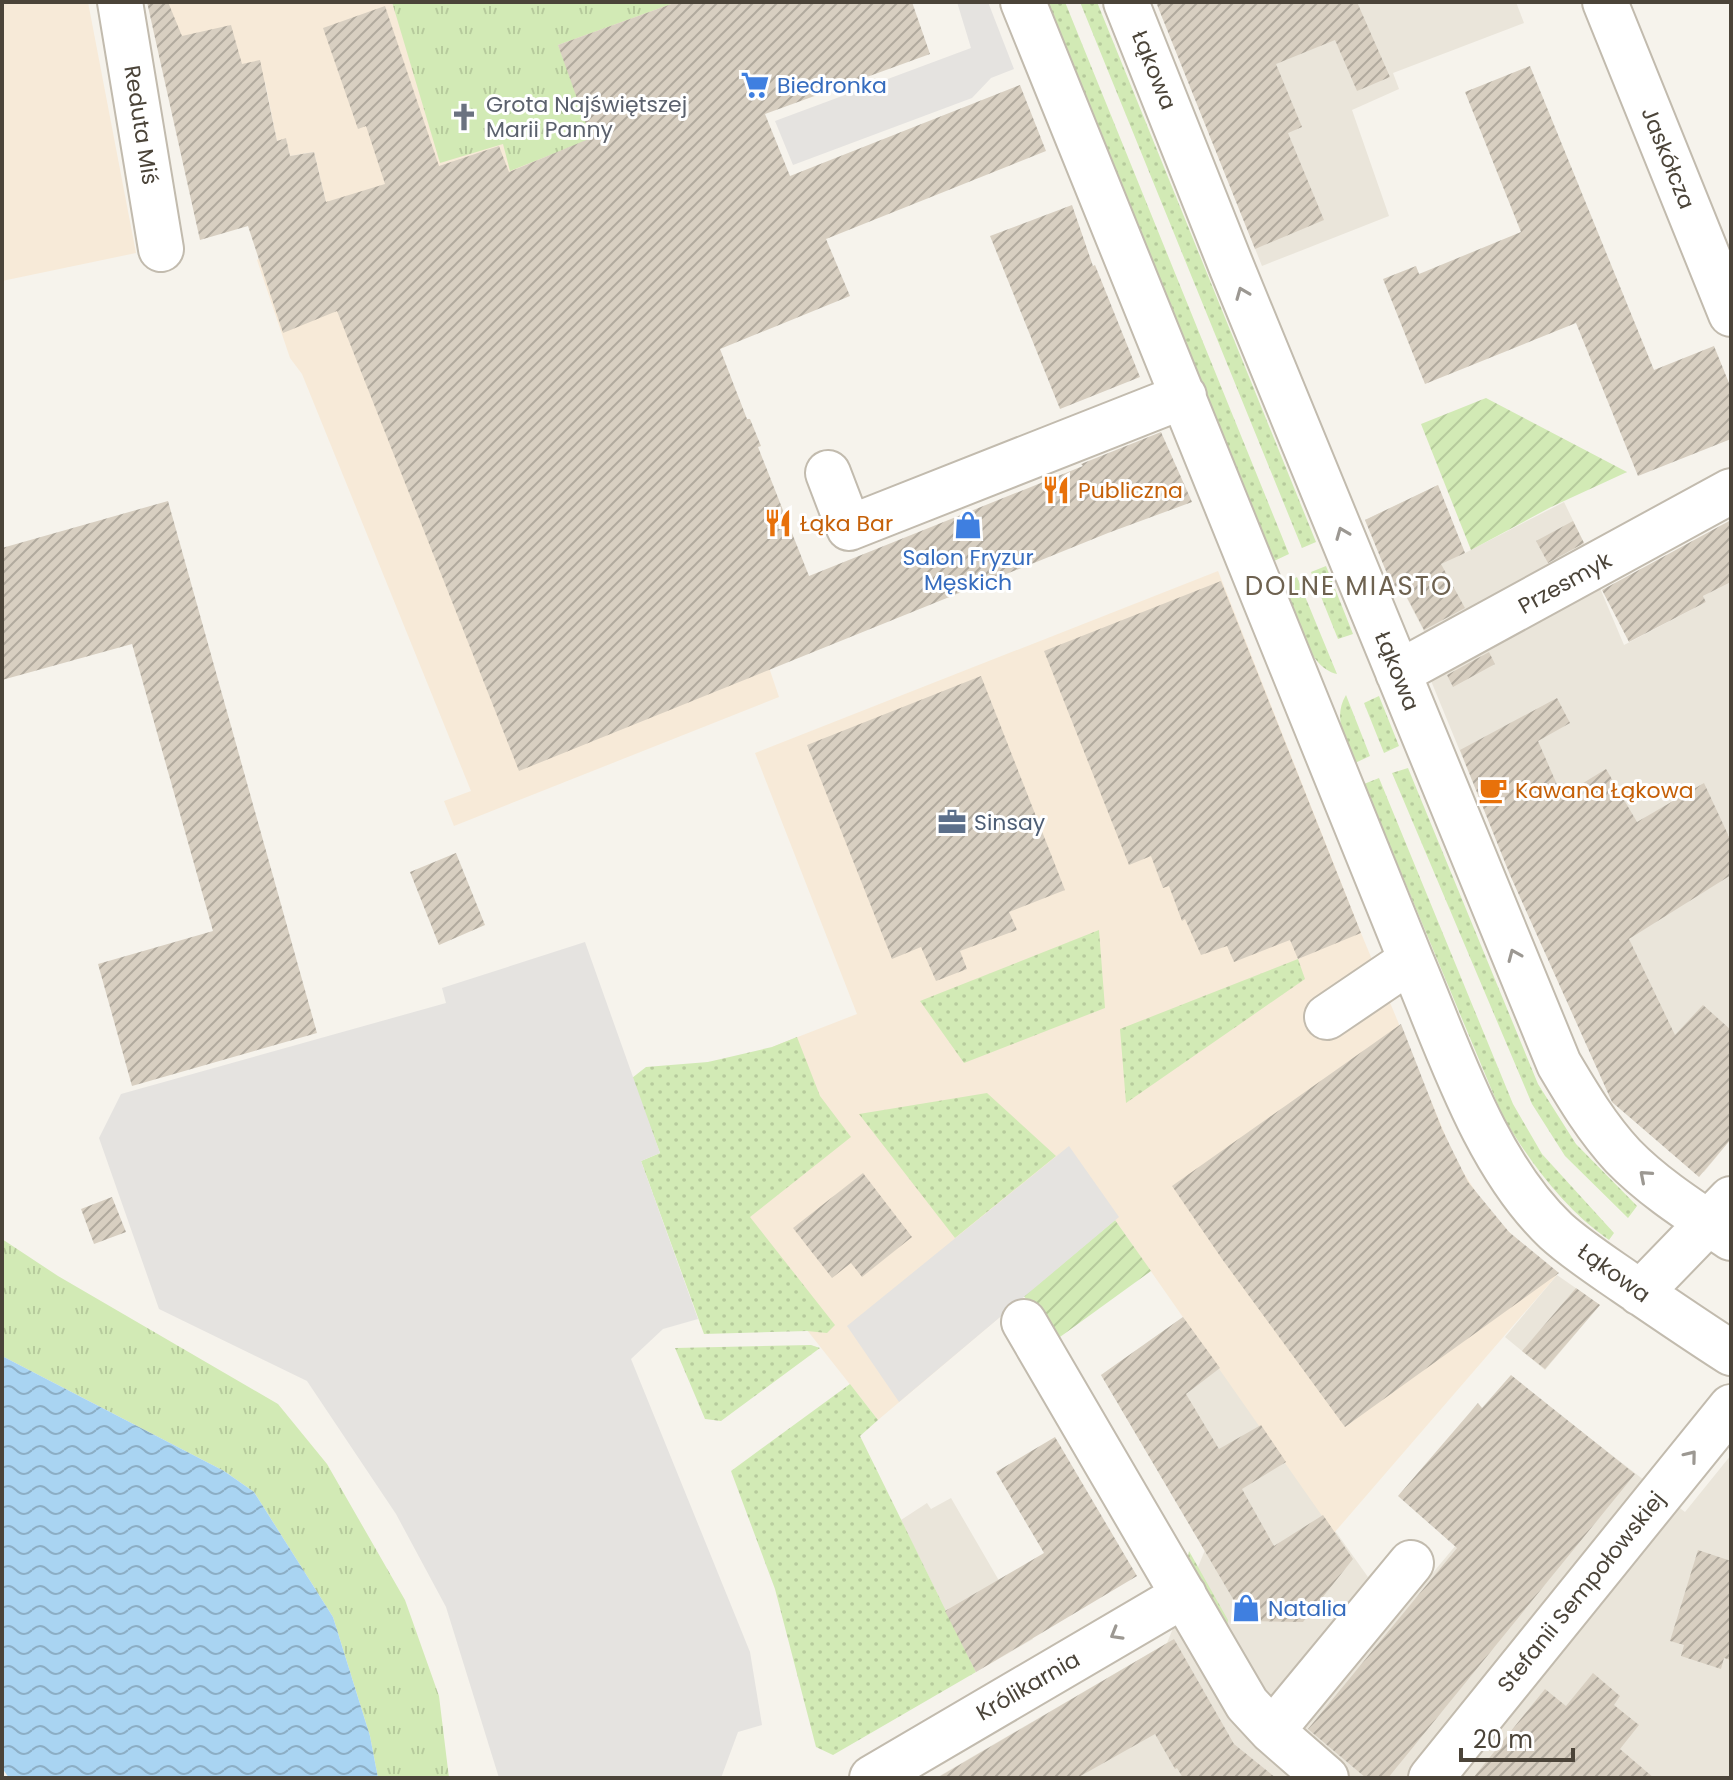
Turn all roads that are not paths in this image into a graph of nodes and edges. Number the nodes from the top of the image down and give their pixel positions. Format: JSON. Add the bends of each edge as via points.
{"nodes":[{"id":1,"x":120,"y":2,"type":"edge"},
{"id":2,"x":1023,"y":2,"type":"edge"},
{"id":3,"x":1126,"y":2,"type":"edge"},
{"id":4,"x":1605,"y":2,"type":"edge"},
{"id":5,"x":161,"y":249,"type":"dead end"},
{"id":6,"x":1731,"y":314,"type":"edge"},
{"id":7,"x":1184,"y":396,"type":"junction"},
{"id":8,"x":828,"y":473,"type":"dead end"},
{"id":9,"x":1731,"y":491,"type":"edge"},
{"id":10,"x":1398,"y":673,"type":"junction"},
{"id":11,"x":1411,"y":960,"type":"junction"},
{"id":12,"x":1327,"y":1017,"type":"dead end"},
{"id":13,"x":1723,"y":1220,"type":"edge"},
{"id":14,"x":1640,"y":1293,"type":"junction"},
{"id":15,"x":1024,"y":1322,"type":"dead end"},
{"id":16,"x":1731,"y":1353,"type":"edge"},
{"id":17,"x":1731,"y":1407,"type":"edge"},
{"id":18,"x":1411,"y":1563,"type":"dead end"},
{"id":19,"x":1184,"y":1595,"type":"junction"},
{"id":20,"x":1272,"y":1731,"type":"junction"},
{"id":21,"x":872,"y":1778,"type":"edge"},
{"id":22,"x":1326,"y":1778,"type":"edge"},
{"id":23,"x":1431,"y":1778,"type":"edge"}],
"edges":[{"from":1,"to":5,"type":"street","name":"Reduta Miś"},
{"from":2,"to":7,"type":"street","name":"Łąkowa"},
{"from":10,"to":3,"type":"street","name":"Łąkowa","one_way":true},
{"from":4,"to":6,"type":"street","name":"Jaskółcza"},
{"from":7,"to":8,"type":"street","via":[[849,528]]},
{"from":7,"to":11,"type":"street","name":"Łąkowa"},
{"from":9,"to":10,"type":"street","name":"Przesmyk"},
{"from":13,"to":10,"type":"street","name":"Łąkowa","one_way":true,"via":[[1661,1189],[1623,1156],[1559,1064]]},
{"from":11,"to":12,"type":"street"},
{"from":11,"to":14,"type":"street","name":"Łąkowa","via":[[1502,1164],[1556,1231]]},
{"from":13,"to":14,"type":"street"},
{"from":14,"to":16,"type":"street","name":"Łąkowa"},
{"from":15,"to":19,"type":"street"},
{"from":23,"to":17,"type":"street","name":"Stefanii Sempołowskiej","one_way":true},
{"from":18,"to":20,"type":"street"},
{"from":19,"to":20,"type":"street","via":[[1247,1704]]},
{"from":19,"to":21,"type":"street","name":"Królikarnia","one_way":true},
{"from":20,"to":22,"type":"street"}]}
